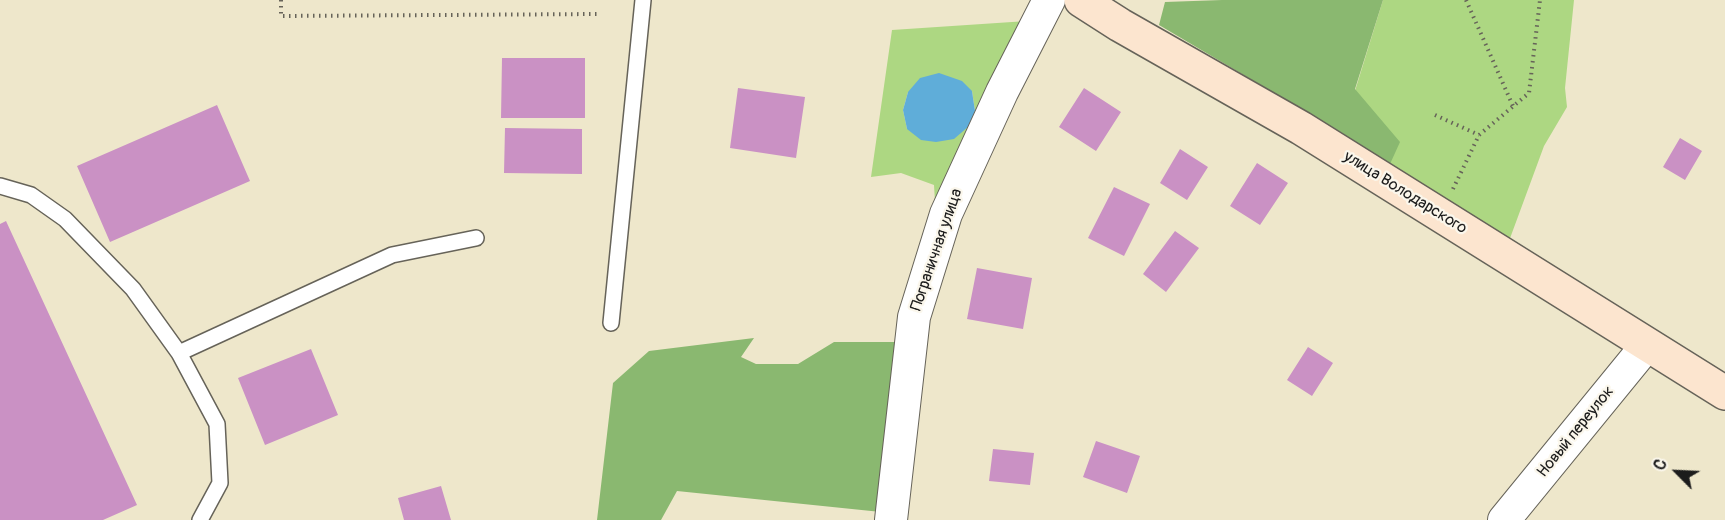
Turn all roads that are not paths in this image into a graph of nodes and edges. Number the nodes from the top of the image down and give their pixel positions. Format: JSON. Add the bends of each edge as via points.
{"nodes":[{"id":1,"x":643,"y":0,"type":"edge"},
{"id":2,"x":1049,"y":0,"type":"edge"},
{"id":3,"x":1081,"y":0,"type":"edge"},
{"id":4,"x":0,"y":186,"type":"edge"},
{"id":5,"x":476,"y":238,"type":"dead end"},
{"id":6,"x":611,"y":324,"type":"dead end"},
{"id":7,"x":1647,"y":345,"type":"junction"},
{"id":8,"x":179,"y":353,"type":"junction"},
{"id":9,"x":1725,"y":393,"type":"edge"},
{"id":10,"x":200,"y":520,"type":"edge"},
{"id":11,"x":891,"y":520,"type":"edge"},
{"id":12,"x":1504,"y":520,"type":"edge"}],
"edges":[{"from":1,"to":6,"type":"lane"},
{"from":2,"to":11,"type":"street","name":"Пограничная улица","via":[[946,214],[914,317]]},
{"from":3,"to":7,"type":"street","name":"улица Володарского","via":[[1301,128]]},
{"from":4,"to":8,"type":"lane","via":[[31,195],[65,219],[133,289]]},
{"from":5,"to":8,"type":"lane","via":[[392,255]]},
{"from":7,"to":9,"type":"street","name":"улица Володарского"},
{"from":7,"to":12,"type":"street","name":"Новый переулок"},
{"from":8,"to":10,"type":"lane","via":[[217,424],[220,483]]}]}
